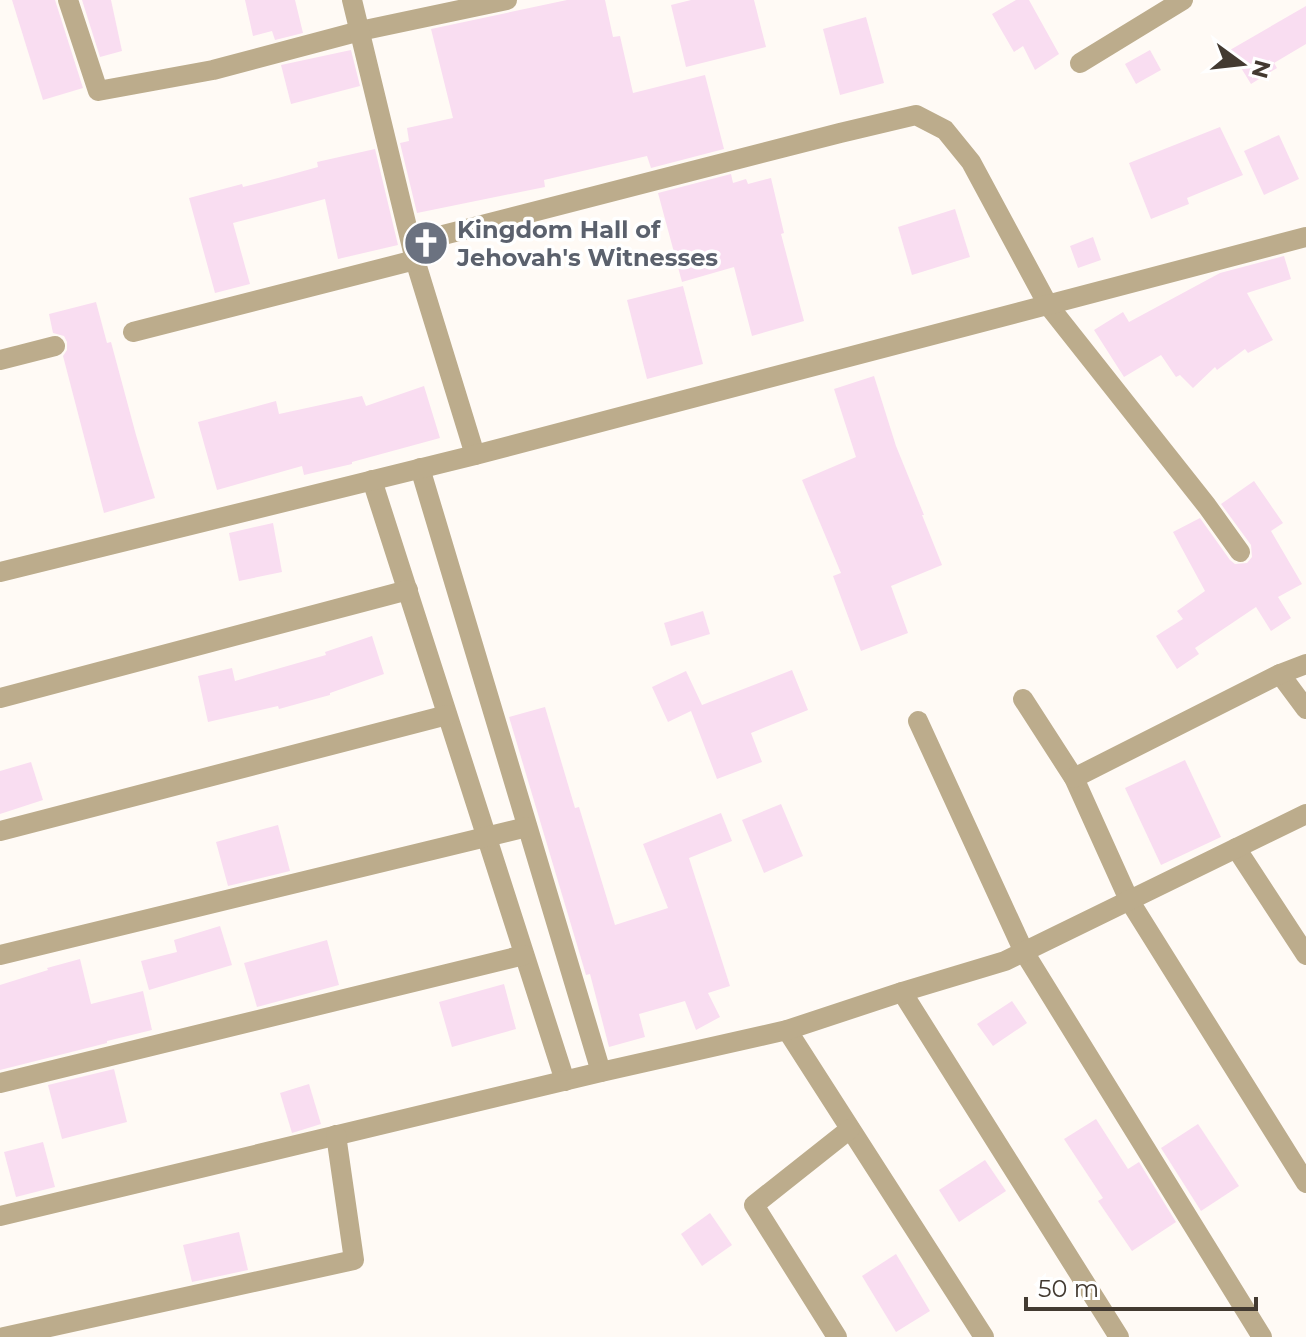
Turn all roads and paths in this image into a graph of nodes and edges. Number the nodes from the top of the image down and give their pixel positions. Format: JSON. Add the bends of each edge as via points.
{"nodes":[{"id":1,"x":68,"y":0,"type":"edge"},
{"id":2,"x":352,"y":0,"type":"edge"},
{"id":3,"x":507,"y":0,"type":"edge"},
{"id":4,"x":1183,"y":0,"type":"edge"},
{"id":5,"x":360,"y":31,"type":"junction"},
{"id":6,"x":1080,"y":63,"type":"dead end"},
{"id":7,"x":1306,"y":237,"type":"edge"},
{"id":8,"x":414,"y":252,"type":"junction"},
{"id":9,"x":1048,"y":305,"type":"junction"},
{"id":10,"x":133,"y":332,"type":"dead end"},
{"id":11,"x":55,"y":346,"type":"dead end"},
{"id":12,"x":0,"y":360,"type":"edge"},
{"id":13,"x":475,"y":455,"type":"junction"},
{"id":14,"x":420,"y":468,"type":"junction"},
{"id":15,"x":372,"y":480,"type":"junction"},
{"id":16,"x":1240,"y":552,"type":"dead end"},
{"id":17,"x":0,"y":572,"type":"edge"},
{"id":18,"x":408,"y":590,"type":"junction"},
{"id":19,"x":1306,"y":664,"type":"edge"},
{"id":20,"x":1280,"y":674,"type":"junction"},
{"id":21,"x":0,"y":698,"type":"edge"},
{"id":22,"x":1023,"y":699,"type":"dead end"},
{"id":23,"x":1306,"y":709,"type":"edge"},
{"id":24,"x":447,"y":715,"type":"junction"},
{"id":25,"x":918,"y":721,"type":"dead end"},
{"id":26,"x":1074,"y":778,"type":"junction"},
{"id":27,"x":1306,"y":814,"type":"edge"},
{"id":28,"x":527,"y":827,"type":"junction"},
{"id":29,"x":0,"y":831,"type":"edge"},
{"id":30,"x":486,"y":837,"type":"junction"},
{"id":31,"x":1236,"y":848,"type":"junction"},
{"id":32,"x":1129,"y":900,"type":"junction"},
{"id":33,"x":1024,"y":952,"type":"junction"},
{"id":34,"x":0,"y":955,"type":"edge"},
{"id":35,"x":524,"y":955,"type":"junction"},
{"id":36,"x":1306,"y":955,"type":"edge"},
{"id":37,"x":902,"y":992,"type":"junction"},
{"id":38,"x":787,"y":1030,"type":"junction"},
{"id":39,"x":601,"y":1072,"type":"junction"},
{"id":40,"x":565,"y":1081,"type":"junction"},
{"id":41,"x":0,"y":1083,"type":"edge"},
{"id":42,"x":850,"y":1129,"type":"junction"},
{"id":43,"x":336,"y":1135,"type":"junction"},
{"id":44,"x":1306,"y":1183,"type":"edge"},
{"id":45,"x":0,"y":1216,"type":"edge"},
{"id":46,"x":4,"y":1337,"type":"edge"},
{"id":47,"x":837,"y":1337,"type":"edge"},
{"id":48,"x":984,"y":1337,"type":"edge"},
{"id":49,"x":1119,"y":1337,"type":"edge"},
{"id":50,"x":1262,"y":1337,"type":"edge"}],
"edges":[{"from":1,"to":5,"type":"street","via":[[98,91],[213,70]]},
{"from":2,"to":5,"type":"street"},
{"from":3,"to":5,"type":"street"},
{"from":4,"to":6,"type":"street"},
{"from":5,"to":8,"type":"street"},
{"from":7,"to":9,"type":"street"},
{"from":8,"to":9,"type":"street","via":[[916,115],[945,130],[971,162]]},
{"from":8,"to":10,"type":"street"},
{"from":8,"to":13,"type":"street"},
{"from":9,"to":13,"type":"street"},
{"from":9,"to":16,"type":"street"},
{"from":11,"to":12,"type":"street"},
{"from":13,"to":14,"type":"street"},
{"from":14,"to":15,"type":"street"},
{"from":14,"to":28,"type":"street"},
{"from":15,"to":17,"type":"street"},
{"from":15,"to":18,"type":"street"},
{"from":18,"to":21,"type":"street"},
{"from":18,"to":24,"type":"street"},
{"from":19,"to":20,"type":"street"},
{"from":20,"to":23,"type":"street"},
{"from":20,"to":26,"type":"street"},
{"from":22,"to":26,"type":"street"},
{"from":24,"to":29,"type":"street"},
{"from":24,"to":30,"type":"street"},
{"from":25,"to":33,"type":"street"},
{"from":26,"to":32,"type":"street"},
{"from":27,"to":31,"type":"street"},
{"from":28,"to":30,"type":"street"},
{"from":28,"to":39,"type":"street"},
{"from":30,"to":34,"type":"street"},
{"from":30,"to":35,"type":"street"},
{"from":31,"to":32,"type":"street"},
{"from":31,"to":36,"type":"street"},
{"from":32,"to":33,"type":"street"},
{"from":32,"to":44,"type":"street"},
{"from":33,"to":37,"type":"street"},
{"from":33,"to":50,"type":"street"},
{"from":35,"to":40,"type":"street"},
{"from":35,"to":41,"type":"street"},
{"from":37,"to":38,"type":"street"},
{"from":37,"to":49,"type":"street"},
{"from":38,"to":39,"type":"street"},
{"from":38,"to":42,"type":"street"},
{"from":39,"to":40,"type":"street"},
{"from":40,"to":43,"type":"street"},
{"from":42,"to":47,"type":"street","via":[[754,1205]]},
{"from":42,"to":48,"type":"street"},
{"from":43,"to":45,"type":"street"},
{"from":43,"to":46,"type":"street","via":[[354,1260]]}]}
